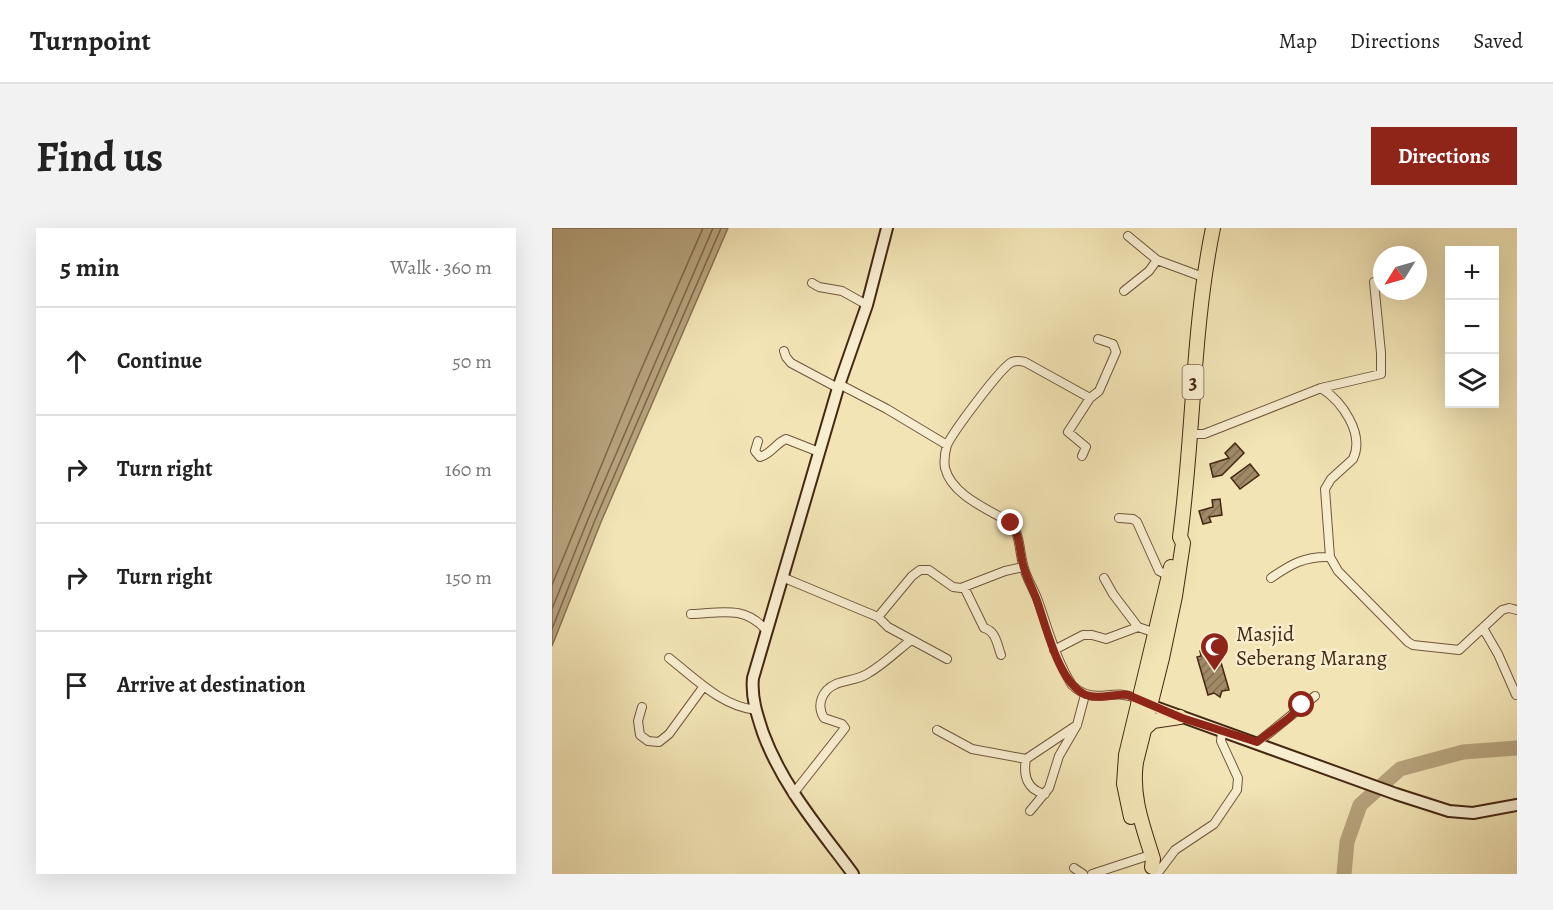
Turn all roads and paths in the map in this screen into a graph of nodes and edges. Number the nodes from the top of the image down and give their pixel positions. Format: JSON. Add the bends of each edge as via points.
{"nodes":[{"id":1,"x":887,"y":228,"type":"edge"},
{"id":2,"x":1213,"y":228,"type":"edge"},
{"id":3,"x":1128,"y":236,"type":"dead end"},
{"id":4,"x":1156,"y":260,"type":"junction"},
{"id":5,"x":1203,"y":277,"type":"junction"},
{"id":6,"x":812,"y":283,"type":"dead end"},
{"id":7,"x":1124,"y":291,"type":"dead end"},
{"id":8,"x":1376,"y":300,"type":"edge"},
{"id":9,"x":867,"y":305,"type":"junction"},
{"id":10,"x":1098,"y":339,"type":"dead end"},
{"id":11,"x":784,"y":351,"type":"dead end"},
{"id":12,"x":838,"y":386,"type":"junction"},
{"id":13,"x":1319,"y":389,"type":"junction"},
{"id":14,"x":1090,"y":398,"type":"junction"},
{"id":15,"x":1191,"y":434,"type":"junction"},
{"id":16,"x":758,"y":441,"type":"dead end"},
{"id":17,"x":947,"y":445,"type":"junction"},
{"id":18,"x":819,"y":452,"type":"junction"},
{"id":19,"x":1082,"y":456,"type":"dead end"},
{"id":20,"x":1119,"y":518,"type":"dead end"},
{"id":21,"x":1180,"y":537,"type":"junction"},
{"id":22,"x":1330,"y":557,"type":"junction"},
{"id":23,"x":1023,"y":567,"type":"junction"},
{"id":24,"x":1169,"y":576,"type":"junction"},
{"id":25,"x":782,"y":577,"type":"junction"},
{"id":26,"x":1104,"y":578,"type":"dead end"},
{"id":27,"x":1271,"y":578,"type":"dead end"},
{"id":28,"x":963,"y":587,"type":"junction"},
{"id":29,"x":1517,"y":610,"type":"edge"},
{"id":30,"x":691,"y":614,"type":"dead end"},
{"id":31,"x":878,"y":617,"type":"junction"},
{"id":32,"x":755,"y":618,"type":"junction"},
{"id":33,"x":770,"y":618,"type":"junction"},
{"id":34,"x":1138,"y":627,"type":"junction"},
{"id":35,"x":1483,"y":628,"type":"junction"},
{"id":36,"x":766,"y":630,"type":"junction"},
{"id":37,"x":1156,"y":633,"type":"junction"},
{"id":38,"x":911,"y":640,"type":"junction"},
{"id":39,"x":1054,"y":650,"type":"junction"},
{"id":40,"x":1002,"y":656,"type":"dead end"},
{"id":41,"x":669,"y":658,"type":"dead end"},
{"id":42,"x":947,"y":659,"type":"dead end"},
{"id":43,"x":704,"y":686,"type":"junction"},
{"id":44,"x":1085,"y":694,"type":"junction"},
{"id":45,"x":1516,"y":695,"type":"edge"},
{"id":46,"x":1315,"y":696,"type":"dead end"},
{"id":47,"x":1144,"y":703,"type":"junction"},
{"id":48,"x":642,"y":707,"type":"dead end"},
{"id":49,"x":756,"y":710,"type":"junction"},
{"id":50,"x":1180,"y":717,"type":"junction"},
{"id":51,"x":1077,"y":725,"type":"junction"},
{"id":52,"x":937,"y":730,"type":"dead end"},
{"id":53,"x":1143,"y":730,"type":"junction"},
{"id":54,"x":1222,"y":732,"type":"junction"},
{"id":55,"x":1257,"y":742,"type":"junction"},
{"id":56,"x":1026,"y":759,"type":"junction"},
{"id":57,"x":793,"y":794,"type":"junction"},
{"id":58,"x":1045,"y":794,"type":"junction"},
{"id":59,"x":1517,"y":805,"type":"edge"},
{"id":60,"x":1030,"y":811,"type":"dead end"},
{"id":61,"x":1074,"y":868,"type":"dead end"},
{"id":62,"x":1152,"y":868,"type":"edge"},
{"id":63,"x":853,"y":874,"type":"edge"},
{"id":64,"x":1083,"y":874,"type":"edge"},
{"id":65,"x":1092,"y":874,"type":"edge"}],
"edges":[{"from":1,"to":9,"type":"street"},
{"from":2,"to":5,"type":"highway","number":"3"},
{"from":3,"to":4,"type":"street"},
{"from":4,"to":5,"type":"street"},
{"from":4,"to":7,"type":"street","via":[[1149,271]]},
{"from":5,"to":15,"type":"highway","number":"3"},
{"from":6,"to":9,"type":"street","via":[[842,291]]},
{"from":8,"to":13,"type":"street","via":[[1381,374]]},
{"from":9,"to":12,"type":"street"},
{"from":10,"to":14,"type":"street","via":[[1113,344],[1116,355],[1099,390]]},
{"from":11,"to":12,"type":"street","via":[[791,363]]},
{"from":12,"to":17,"type":"street","via":[[880,405]]},
{"from":12,"to":18,"type":"street"},
{"from":13,"to":15,"type":"street","via":[[1204,434]]},
{"from":13,"to":22,"type":"street","via":[[1331,394],[1345,411],[1356,441],[1356,455],[1325,489]]},
{"from":14,"to":17,"type":"street","via":[[1026,362],[1015,360],[993,380]]},
{"from":14,"to":19,"type":"street","via":[[1068,432],[1086,447]]},
{"from":15,"to":21,"type":"highway","number":"3"},
{"from":16,"to":18,"type":"street","via":[[755,451],[759,457],[786,439]]},
{"from":17,"to":23,"type":"street","via":[[948,475],[964,494],[1013,525]]},
{"from":18,"to":25,"type":"street"},
{"from":20,"to":24,"type":"street","via":[[1137,522],[1159,571]]},
{"from":21,"to":24,"type":"highway","number":"3"},
{"from":21,"to":47,"type":"highway","number":"3","via":[[1183,543],[1175,596]]},
{"from":22,"to":27,"type":"street","via":[[1301,560]]},
{"from":22,"to":35,"type":"street","via":[[1338,572],[1410,644],[1457,651]]},
{"from":23,"to":28,"type":"street"},
{"from":23,"to":39,"type":"street"},
{"from":24,"to":37,"type":"highway","number":"3"},
{"from":25,"to":31,"type":"street"},
{"from":25,"to":33,"type":"street"},
{"from":26,"to":34,"type":"street"},
{"from":28,"to":31,"type":"street","via":[[952,587],[929,570],[920,570]]},
{"from":28,"to":40,"type":"street","via":[[984,628],[992,630]]},
{"from":29,"to":35,"type":"street","via":[[1502,610]]},
{"from":30,"to":32,"type":"street","via":[[740,612]]},
{"from":31,"to":38,"type":"street"},
{"from":32,"to":33,"type":"street"},
{"from":32,"to":36,"type":"street"},
{"from":33,"to":36,"type":"street"},
{"from":34,"to":37,"type":"street"},
{"from":34,"to":39,"type":"street","via":[[1106,639],[1083,635]]},
{"from":35,"to":45,"type":"street"},
{"from":36,"to":49,"type":"street","via":[[753,678]]},
{"from":37,"to":47,"type":"highway","number":"3"},
{"from":38,"to":42,"type":"street"},
{"from":38,"to":57,"type":"street","via":[[868,674],[837,684],[821,699],[819,707],[824,718],[845,728]]},
{"from":39,"to":44,"type":"street","via":[[1072,685]]},
{"from":41,"to":43,"type":"street"},
{"from":43,"to":48,"type":"street","via":[[659,742],[640,735]]},
{"from":43,"to":49,"type":"street","via":[[735,706]]},
{"from":44,"to":47,"type":"street","via":[[1128,695]]},
{"from":44,"to":51,"type":"street"},
{"from":46,"to":55,"type":"street"},
{"from":47,"to":50,"type":"street"},
{"from":47,"to":53,"type":"highway","number":"3"},
{"from":47,"to":62,"type":"highway","number":"3","via":[[1126,755],[1124,784],[1125,797]]},
{"from":49,"to":57,"type":"street"},
{"from":50,"to":53,"type":"highway","via":[[1154,721]]},
{"from":50,"to":54,"type":"street"},
{"from":51,"to":56,"type":"street"},
{"from":51,"to":58,"type":"street","via":[[1059,756]]},
{"from":52,"to":56,"type":"street","via":[[972,749]]},
{"from":53,"to":62,"type":"highway","number":"3","via":[[1134,792],[1153,859]]},
{"from":54,"to":55,"type":"street"},
{"from":54,"to":62,"type":"street","via":[[1221,741],[1238,778],[1237,790],[1214,824]]},
{"from":55,"to":59,"type":"street","via":[[1437,808],[1460,813]]},
{"from":56,"to":58,"type":"street","via":[[1027,782],[1034,791]]},
{"from":57,"to":63,"type":"street"},
{"from":58,"to":60,"type":"street"},
{"from":61,"to":64,"type":"street"},
{"from":62,"to":65,"type":"street"}]}
